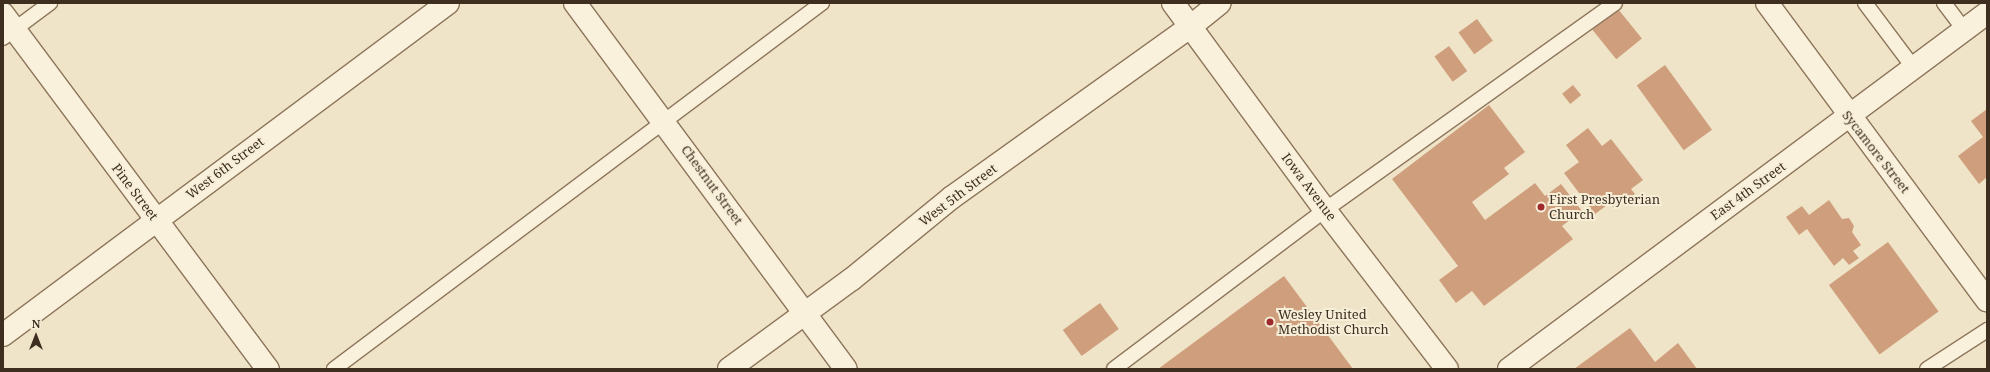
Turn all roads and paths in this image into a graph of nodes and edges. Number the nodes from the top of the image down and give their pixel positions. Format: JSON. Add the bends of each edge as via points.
{"nodes":[{"id":1,"x":50,"y":3,"type":"edge"},
{"id":2,"x":448,"y":3,"type":"edge"},
{"id":3,"x":575,"y":3,"type":"edge"},
{"id":4,"x":822,"y":3,"type":"edge"},
{"id":5,"x":1173,"y":3,"type":"edge"},
{"id":6,"x":1220,"y":3,"type":"edge"},
{"id":7,"x":1614,"y":3,"type":"edge"},
{"id":8,"x":1766,"y":3,"type":"edge"},
{"id":9,"x":1865,"y":3,"type":"edge"},
{"id":10,"x":1944,"y":3,"type":"edge"},
{"id":11,"x":1987,"y":13,"type":"edge"},
{"id":12,"x":7,"y":27,"type":"edge"},
{"id":13,"x":1190,"y":27,"type":"junction"},
{"id":14,"x":1964,"y":30,"type":"junction"},
{"id":15,"x":1913,"y":67,"type":"junction"},
{"id":16,"x":1849,"y":118,"type":"junction"},
{"id":17,"x":664,"y":121,"type":"junction"},
{"id":18,"x":1326,"y":210,"type":"junction"},
{"id":19,"x":156,"y":220,"type":"junction"},
{"id":20,"x":1987,"y":300,"type":"edge"},
{"id":21,"x":806,"y":312,"type":"junction"},
{"id":22,"x":1987,"y":330,"type":"edge"},
{"id":23,"x":3,"y":335,"type":"edge"},
{"id":24,"x":268,"y":369,"type":"edge"},
{"id":25,"x":334,"y":369,"type":"edge"},
{"id":26,"x":729,"y":369,"type":"edge"},
{"id":27,"x":846,"y":369,"type":"edge"},
{"id":28,"x":1114,"y":369,"type":"edge"},
{"id":29,"x":1447,"y":369,"type":"edge"},
{"id":30,"x":1509,"y":369,"type":"edge"},
{"id":31,"x":1928,"y":369,"type":"edge"}],
"edges":[{"from":1,"to":12,"type":"lane"},
{"from":2,"to":19,"type":"street","name":"West 6th Street"},
{"from":3,"to":17,"type":"street","name":"Chestnut Street"},
{"from":4,"to":17,"type":"lane"},
{"from":5,"to":13,"type":"street","name":"Iowa Avenue"},
{"from":6,"to":13,"type":"street","name":"West 5th Street"},
{"from":7,"to":18,"type":"lane"},
{"from":8,"to":16,"type":"street","name":"Sycamore Street"},
{"from":9,"to":15,"type":"lane"},
{"from":10,"to":14,"type":"lane"},
{"from":11,"to":14,"type":"street","name":"East 4th Street"},
{"from":12,"to":19,"type":"street","name":"Pine Street"},
{"from":13,"to":18,"type":"street","name":"Iowa Avenue"},
{"from":13,"to":21,"type":"street","name":"West 5th Street","via":[[951,198],[852,279]]},
{"from":14,"to":15,"type":"street","name":"East 4th Street"},
{"from":15,"to":16,"type":"street","name":"East 4th Street"},
{"from":16,"to":20,"type":"street","name":"Sycamore Street","via":[[1865,134]]},
{"from":16,"to":30,"type":"street","name":"East 4th Street"},
{"from":17,"to":21,"type":"street","name":"Chestnut Street"},
{"from":17,"to":25,"type":"lane"},
{"from":18,"to":28,"type":"lane"},
{"from":18,"to":29,"type":"street","name":"Iowa Avenue"},
{"from":19,"to":23,"type":"street","name":"West 6th Street"},
{"from":19,"to":24,"type":"street","name":"Pine Street"},
{"from":21,"to":26,"type":"street","name":"West 5th Street"},
{"from":21,"to":27,"type":"street","name":"Chestnut Street"},
{"from":22,"to":31,"type":"lane"}]}
